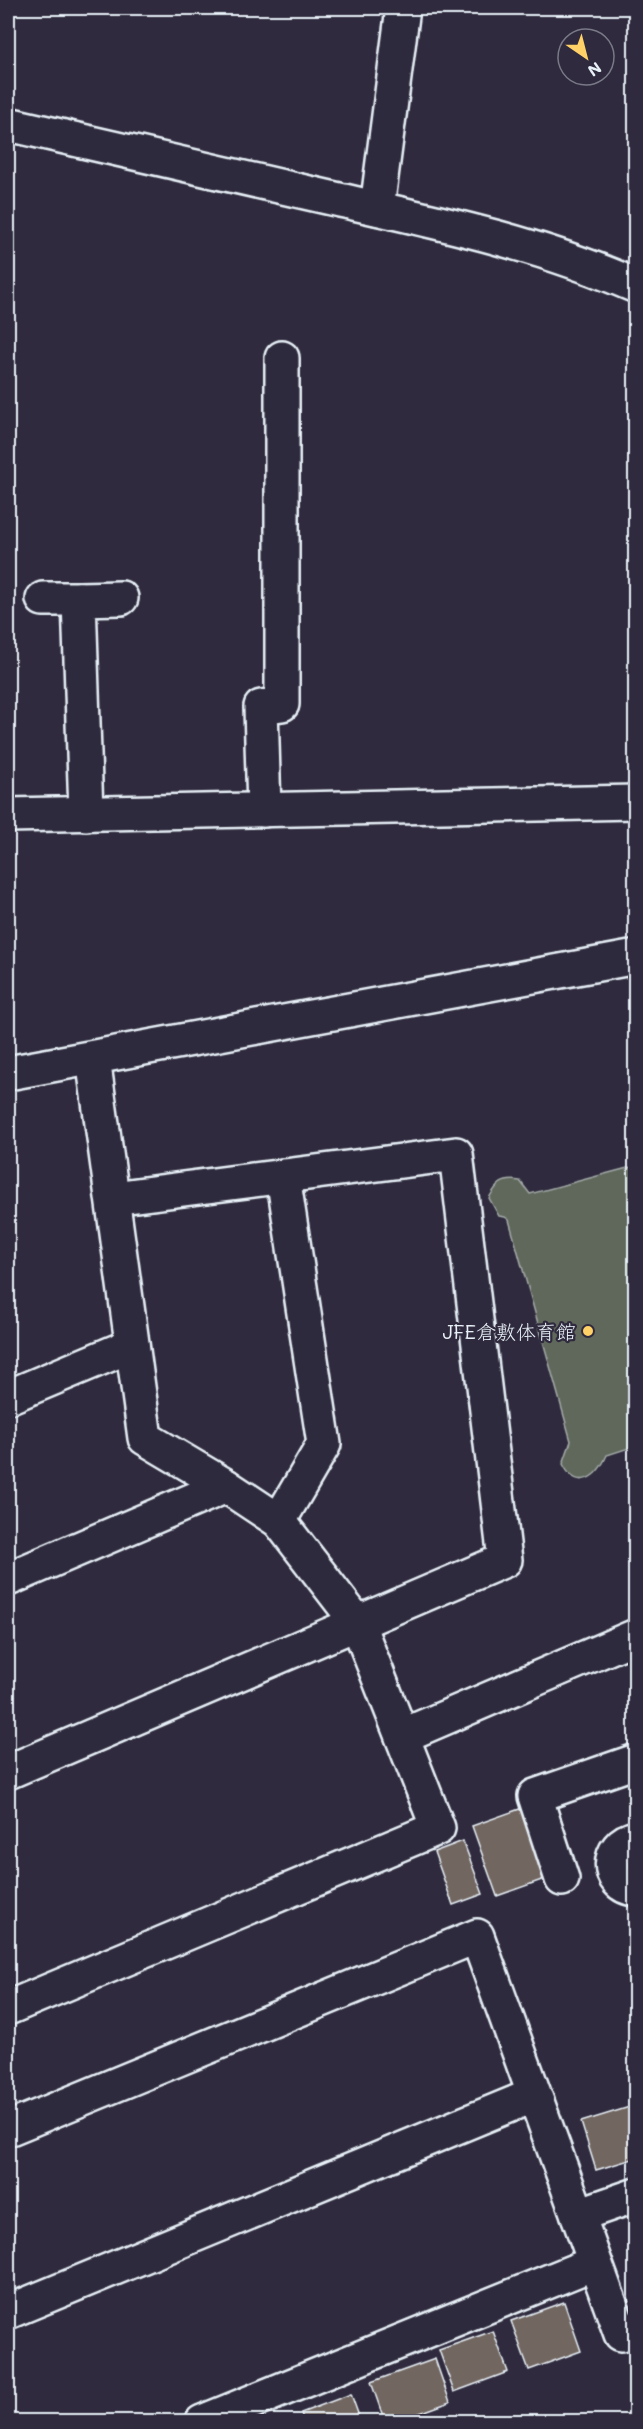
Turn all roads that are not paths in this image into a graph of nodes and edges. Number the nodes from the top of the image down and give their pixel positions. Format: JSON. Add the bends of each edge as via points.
{"nodes":[{"id":1,"x":403,"y":8,"type":"edge"},
{"id":2,"x":8,"y":124,"type":"edge"},
{"id":3,"x":377,"y":208,"type":"junction"},
{"id":4,"x":636,"y":286,"type":"edge"},
{"id":5,"x":282,"y":358,"type":"dead end"},
{"id":6,"x":121,"y":598,"type":"dead end"},
{"id":7,"x":43,"y":599,"type":"dead end"},
{"id":8,"x":80,"y":599,"type":"junction"},
{"id":9,"x":636,"y":802,"type":"edge"},
{"id":10,"x":264,"y":810,"type":"junction"},
{"id":11,"x":86,"y":814,"type":"junction"},
{"id":12,"x":8,"y":815,"type":"edge"},
{"id":13,"x":636,"y":957,"type":"edge"},
{"id":14,"x":93,"y":1058,"type":"junction"},
{"id":15,"x":8,"y":1073,"type":"edge"},
{"id":16,"x":283,"y":1176,"type":"junction"},
{"id":17,"x":113,"y":1197,"type":"junction"},
{"id":18,"x":132,"y":1345,"type":"junction"},
{"id":19,"x":8,"y":1397,"type":"edge"},
{"id":20,"x":226,"y":1486,"type":"junction"},
{"id":21,"x":279,"y":1521,"type":"junction"},
{"id":22,"x":8,"y":1579,"type":"edge"},
{"id":23,"x":357,"y":1622,"type":"junction"},
{"id":24,"x":636,"y":1636,"type":"edge"},
{"id":25,"x":402,"y":1736,"type":"junction"},
{"id":26,"x":636,"y":1761,"type":"edge"},
{"id":27,"x":8,"y":1772,"type":"edge"},
{"id":28,"x":636,"y":1838,"type":"edge"},
{"id":29,"x":562,"y":1879,"type":"dead end"},
{"id":30,"x":636,"y":1889,"type":"edge"},
{"id":31,"x":8,"y":2008,"type":"edge"},
{"id":32,"x":534,"y":2095,"type":"junction"},
{"id":33,"x":8,"y":2129,"type":"edge"},
{"id":34,"x":636,"y":2195,"type":"edge"},
{"id":35,"x":578,"y":2215,"type":"junction"},
{"id":36,"x":594,"y":2263,"type":"junction"},
{"id":37,"x":8,"y":2312,"type":"edge"},
{"id":38,"x":636,"y":2329,"type":"edge"},
{"id":39,"x":202,"y":2421,"type":"edge"}],
"edges":[{"from":1,"to":3,"type":"street"},
{"from":2,"to":3,"type":"street"},
{"from":3,"to":4,"type":"street","via":[[504,240]]},
{"from":5,"to":10,"type":"street","via":[[282,704],[261,707]]},
{"from":6,"to":8,"type":"street"},
{"from":7,"to":8,"type":"street"},
{"from":8,"to":11,"type":"street"},
{"from":9,"to":10,"type":"street"},
{"from":10,"to":11,"type":"street"},
{"from":11,"to":12,"type":"street"},
{"from":13,"to":14,"type":"street"},
{"from":14,"to":15,"type":"street"},
{"from":14,"to":17,"type":"street"},
{"from":16,"to":17,"type":"street"},
{"from":16,"to":21,"type":"street","via":[[324,1444]]},
{"from":16,"to":23,"type":"street","via":[[456,1154],[505,1560]]},
{"from":17,"to":18,"type":"street"},
{"from":18,"to":19,"type":"street"},
{"from":18,"to":20,"type":"street","via":[[145,1438]]},
{"from":20,"to":21,"type":"street"},
{"from":20,"to":22,"type":"street"},
{"from":21,"to":23,"type":"street"},
{"from":23,"to":25,"type":"street"},
{"from":23,"to":27,"type":"street"},
{"from":24,"to":25,"type":"street"},
{"from":25,"to":31,"type":"street","via":[[438,1828]]},
{"from":26,"to":29,"type":"street","via":[[535,1796]]},
{"from":28,"to":30,"type":"street","via":[[616,1848],[611,1865],[617,1880]]},
{"from":32,"to":33,"type":"street","via":[[477,1936]]},
{"from":32,"to":35,"type":"street"},
{"from":32,"to":37,"type":"street"},
{"from":34,"to":35,"type":"street"},
{"from":35,"to":36,"type":"street"},
{"from":36,"to":38,"type":"street","via":[[621,2334]]},
{"from":36,"to":39,"type":"street"}]}
